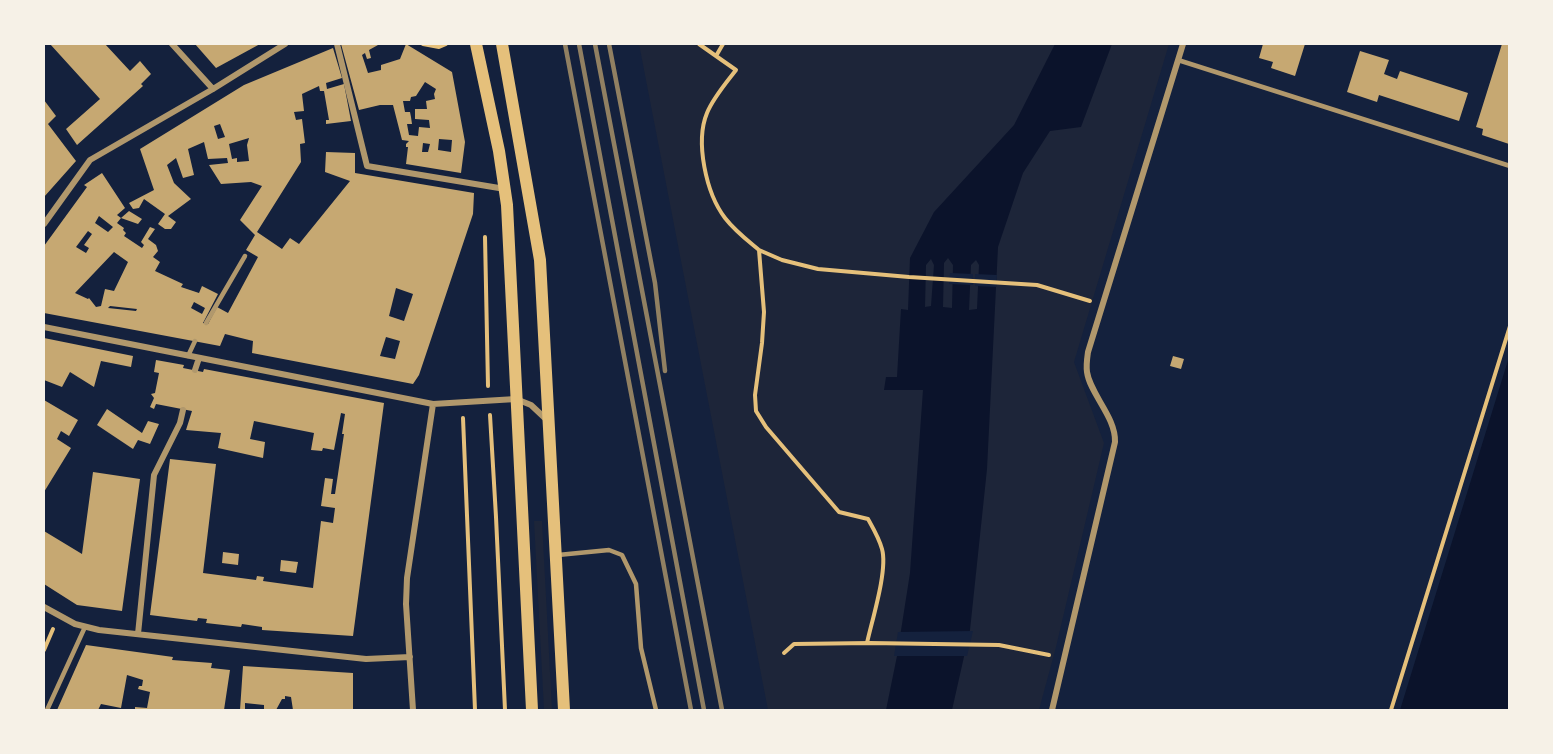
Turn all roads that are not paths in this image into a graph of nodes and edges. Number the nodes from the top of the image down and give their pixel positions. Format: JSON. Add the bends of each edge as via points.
{"nodes":[{"id":1,"x":172,"y":44,"type":"edge"},
{"id":2,"x":285,"y":44,"type":"edge"},
{"id":3,"x":337,"y":44,"type":"edge"},
{"id":4,"x":476,"y":44,"type":"edge"},
{"id":5,"x":502,"y":44,"type":"edge"},
{"id":6,"x":1183,"y":44,"type":"edge"},
{"id":7,"x":1178,"y":60,"type":"junction"},
{"id":8,"x":213,"y":88,"type":"junction"},
{"id":9,"x":1509,"y":166,"type":"edge"},
{"id":10,"x":505,"y":189,"type":"junction"},
{"id":11,"x":44,"y":224,"type":"edge"},
{"id":12,"x":245,"y":256,"type":"dead end"},
{"id":13,"x":206,"y":323,"type":"dead end"},
{"id":14,"x":44,"y":327,"type":"edge"},
{"id":15,"x":195,"y":341,"type":"dead end"},
{"id":16,"x":188,"y":356,"type":"junction"},
{"id":17,"x":198,"y":358,"type":"junction"},
{"id":18,"x":195,"y":370,"type":"dead end"},
{"id":19,"x":516,"y":399,"type":"junction"},
{"id":20,"x":433,"y":404,"type":"junction"},
{"id":21,"x":183,"y":410,"type":"dead end"},
{"id":22,"x":549,"y":423,"type":"junction"},
{"id":23,"x":556,"y":556,"type":"junction"},
{"id":24,"x":44,"y":607,"type":"edge"},
{"id":25,"x":85,"y":627,"type":"junction"},
{"id":26,"x":138,"y":634,"type":"junction"},
{"id":27,"x":410,"y":657,"type":"junction"},
{"id":28,"x":47,"y":711,"type":"edge"},
{"id":29,"x":413,"y":711,"type":"edge"},
{"id":30,"x":532,"y":711,"type":"edge"},
{"id":31,"x":564,"y":711,"type":"edge"},
{"id":32,"x":656,"y":711,"type":"edge"},
{"id":33,"x":1052,"y":711,"type":"edge"}],
"edges":[{"from":1,"to":8,"type":"street"},
{"from":2,"to":8,"type":"street"},
{"from":3,"to":10,"type":"street","via":[[367,166]]},
{"from":4,"to":10,"type":"main road"},
{"from":5,"to":22,"type":"main road","via":[[538,243]]},
{"from":6,"to":7,"type":"street"},
{"from":7,"to":9,"type":"lane"},
{"from":7,"to":33,"type":"street","via":[[1088,352],[1087,372],[1111,423],[1115,442]]},
{"from":8,"to":11,"type":"street","via":[[90,160]]},
{"from":10,"to":19,"type":"main road"},
{"from":12,"to":13,"type":"lane"},
{"from":14,"to":16,"type":"street"},
{"from":15,"to":16,"type":"lane"},
{"from":16,"to":17,"type":"street"},
{"from":17,"to":18,"type":"street"},
{"from":17,"to":20,"type":"street"},
{"from":19,"to":20,"type":"street"},
{"from":19,"to":22,"type":"street","via":[[531,405]]},
{"from":19,"to":30,"type":"main road"},
{"from":20,"to":27,"type":"street","via":[[408,565]]},
{"from":21,"to":26,"type":"street","via":[[154,475]]},
{"from":22,"to":23,"type":"main road"},
{"from":23,"to":31,"type":"main road"},
{"from":23,"to":32,"type":"lane","via":[[609,550],[622,555],[636,584],[641,648]]},
{"from":24,"to":25,"type":"street"},
{"from":25,"to":26,"type":"street"},
{"from":25,"to":28,"type":"lane"},
{"from":26,"to":27,"type":"street","via":[[366,660]]},
{"from":27,"to":29,"type":"street"}]}
